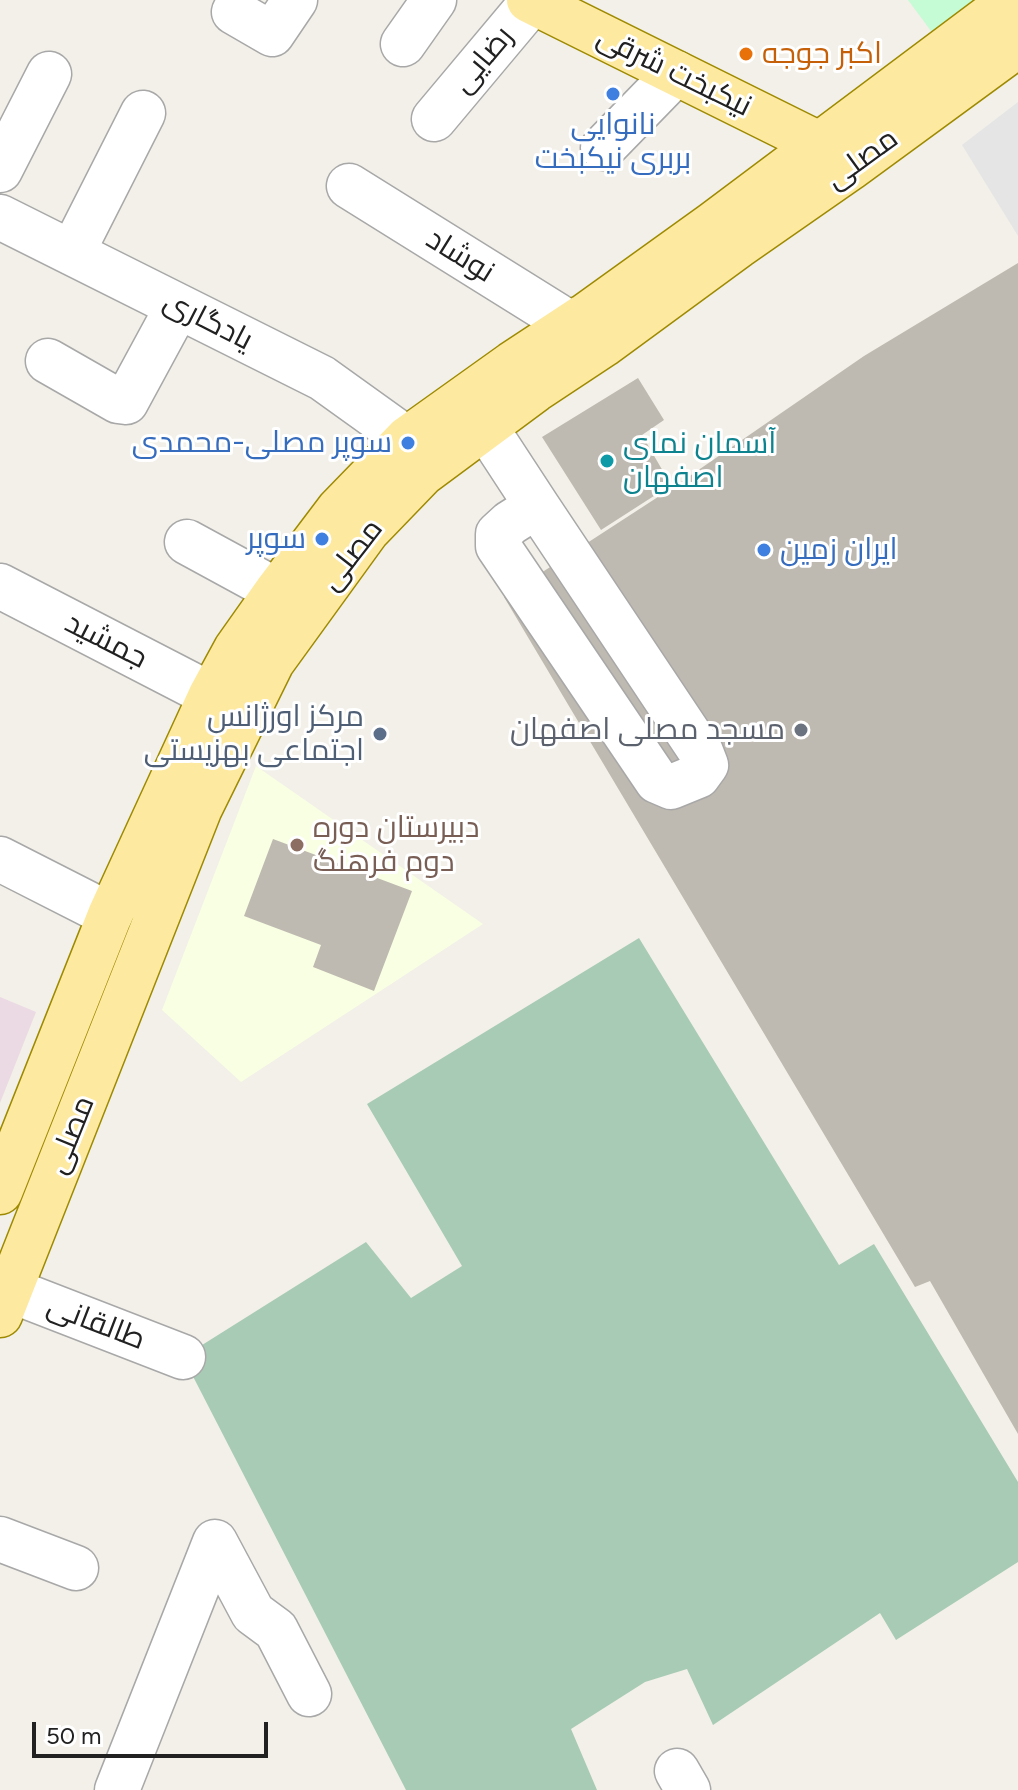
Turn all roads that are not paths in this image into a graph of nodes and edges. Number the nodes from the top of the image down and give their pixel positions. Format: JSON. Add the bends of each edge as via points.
{"nodes":[{"id":1,"x":295,"y":0,"type":"edge"},
{"id":2,"x":434,"y":0,"type":"edge"},
{"id":3,"x":1012,"y":0,"type":"edge"},
{"id":4,"x":555,"y":6,"type":"edge"},
{"id":5,"x":234,"y":12,"type":"dead end"},
{"id":6,"x":403,"y":44,"type":"dead end"},
{"id":7,"x":1018,"y":45,"type":"edge"},
{"id":8,"x":676,"y":73,"type":"junction"},
{"id":9,"x":49,"y":74,"type":"dead end"},
{"id":10,"x":143,"y":113,"type":"dead end"},
{"id":11,"x":434,"y":119,"type":"dead end"},
{"id":12,"x":603,"y":148,"type":"dead end"},
{"id":13,"x":835,"y":156,"type":"junction"},
{"id":14,"x":0,"y":170,"type":"edge"},
{"id":15,"x":349,"y":186,"type":"dead end"},
{"id":16,"x":0,"y":217,"type":"edge"},
{"id":17,"x":72,"y":253,"type":"junction"},
{"id":18,"x":178,"y":306,"type":"junction"},
{"id":19,"x":572,"y":325,"type":"junction"},
{"id":20,"x":48,"y":361,"type":"dead end"},
{"id":21,"x":486,"y":428,"type":"junction"},
{"id":22,"x":407,"y":439,"type":"junction"},
{"id":23,"x":537,"y":506,"type":"junction"},
{"id":24,"x":187,"y":542,"type":"dead end"},
{"id":25,"x":0,"y":586,"type":"edge"},
{"id":26,"x":277,"y":591,"type":"junction"},
{"id":27,"x":211,"y":695,"type":"junction"},
{"id":28,"x":0,"y":859,"type":"edge"},
{"id":29,"x":110,"y":915,"type":"junction"},
{"id":30,"x":0,"y":1192,"type":"edge"},
{"id":31,"x":5,"y":1302,"type":"edge"},
{"id":32,"x":183,"y":1357,"type":"dead end"},
{"id":33,"x":0,"y":1539,"type":"edge"},
{"id":34,"x":76,"y":1568,"type":"dead end"},
{"id":35,"x":309,"y":1694,"type":"dead end"},
{"id":36,"x":117,"y":1790,"type":"edge"}],
"edges":[{"from":1,"to":5,"type":"street","via":[[272,34]]},
{"from":2,"to":6,"type":"street"},
{"from":3,"to":13,"type":"main road","name":"مصلی"},
{"from":4,"to":8,"type":"main road","name":"نیکبخت شرقی"},
{"from":4,"to":11,"type":"street","name":"رضایی"},
{"from":7,"to":13,"type":"main road","name":"مصلی"},
{"from":8,"to":12,"type":"street"},
{"from":8,"to":13,"type":"main road","name":"نیکبخت شرقی"},
{"from":9,"to":14,"type":"street"},
{"from":10,"to":17,"type":"street"},
{"from":13,"to":19,"type":"main road","name":"مصلی","via":[[713,224]]},
{"from":13,"to":21,"type":"main road","name":"مصلی","via":[[738,246]]},
{"from":15,"to":19,"type":"street","name":"نوشاد"},
{"from":16,"to":17,"type":"street","name":"یادگاری"},
{"from":17,"to":18,"type":"street","name":"یادگاری"},
{"from":18,"to":20,"type":"street","via":[[126,402]]},
{"from":18,"to":22,"type":"street","name":"یادگاری","via":[[322,378]]},
{"from":19,"to":22,"type":"main road","name":"مصلی"},
{"from":21,"to":23,"type":"street"},
{"from":21,"to":31,"type":"main road","name":"مصلی","via":[[423,473],[367,531],[272,662],[200,808]]},
{"from":22,"to":26,"type":"main road","name":"مصلی","via":[[339,509]]},
{"from":23,"to":23,"type":"street","via":[[701,752],[706,765],[698,776],[671,787],[657,781],[498,546],[498,534]]},
{"from":24,"to":26,"type":"street"},
{"from":25,"to":27,"type":"street","name":"جمشید"},
{"from":26,"to":27,"type":"main road","name":"مصلی"},
{"from":27,"to":29,"type":"main road","name":"مصلی"},
{"from":28,"to":29,"type":"street"},
{"from":29,"to":30,"type":"main road","name":"مصلی"},
{"from":31,"to":32,"type":"street","name":"طالقانی"},
{"from":33,"to":34,"type":"street"},
{"from":35,"to":36,"type":"street","via":[[276,1630],[253,1613],[215,1542]]}]}
